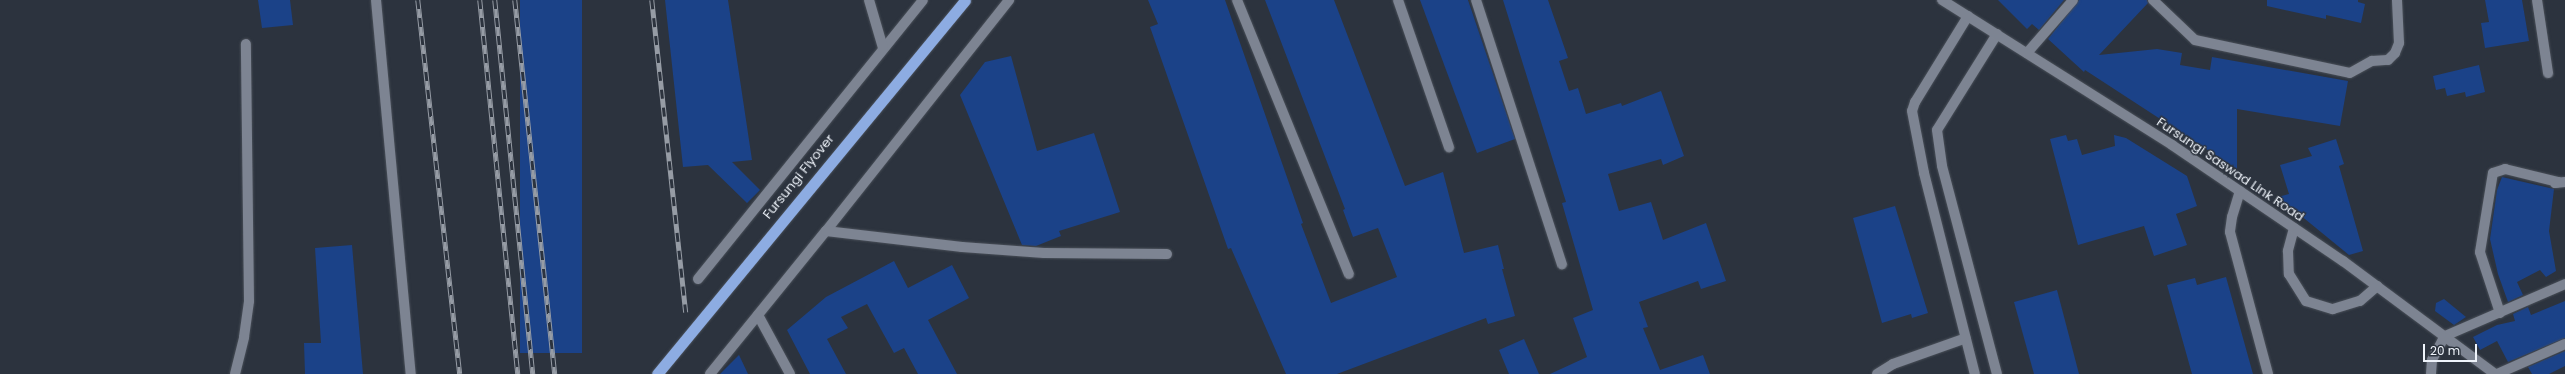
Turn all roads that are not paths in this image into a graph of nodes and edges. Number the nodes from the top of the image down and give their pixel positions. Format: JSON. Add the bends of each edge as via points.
{"nodes":[{"id":1,"x":376,"y":0,"type":"edge"},
{"id":2,"x":869,"y":0,"type":"edge"},
{"id":3,"x":923,"y":0,"type":"edge"},
{"id":4,"x":964,"y":0,"type":"edge"},
{"id":5,"x":1009,"y":0,"type":"edge"},
{"id":6,"x":1237,"y":0,"type":"edge"},
{"id":7,"x":1398,"y":0,"type":"edge"},
{"id":8,"x":1476,"y":0,"type":"edge"},
{"id":9,"x":1942,"y":0,"type":"edge"},
{"id":10,"x":2073,"y":0,"type":"edge"},
{"id":11,"x":2153,"y":0,"type":"edge"},
{"id":12,"x":2397,"y":0,"type":"edge"},
{"id":13,"x":2537,"y":0,"type":"edge"},
{"id":14,"x":1968,"y":16,"type":"junction"},
{"id":15,"x":1997,"y":34,"type":"junction"},
{"id":16,"x":246,"y":44,"type":"dead end"},
{"id":17,"x":883,"y":48,"type":"junction"},
{"id":18,"x":2027,"y":53,"type":"junction"},
{"id":19,"x":2548,"y":73,"type":"dead end"},
{"id":20,"x":1449,"y":148,"type":"dead end"},
{"id":21,"x":2565,"y":182,"type":"edge"},
{"id":22,"x":2240,"y":191,"type":"junction"},
{"id":23,"x":2294,"y":228,"type":"junction"},
{"id":24,"x":826,"y":231,"type":"junction"},
{"id":25,"x":1167,"y":254,"type":"dead end"},
{"id":26,"x":1562,"y":264,"type":"dead end"},
{"id":27,"x":1349,"y":274,"type":"dead end"},
{"id":28,"x":698,"y":279,"type":"dead end"},
{"id":29,"x":2565,"y":284,"type":"edge"},
{"id":30,"x":2377,"y":286,"type":"junction"},
{"id":31,"x":2500,"y":313,"type":"junction"},
{"id":32,"x":758,"y":315,"type":"junction"},
{"id":33,"x":2444,"y":336,"type":"junction"},
{"id":34,"x":1966,"y":338,"type":"junction"},
{"id":35,"x":2565,"y":344,"type":"edge"},
{"id":36,"x":235,"y":374,"type":"edge"},
{"id":37,"x":411,"y":374,"type":"edge"},
{"id":38,"x":656,"y":374,"type":"edge"},
{"id":39,"x":710,"y":374,"type":"edge"},
{"id":40,"x":790,"y":374,"type":"edge"},
{"id":41,"x":1876,"y":374,"type":"edge"},
{"id":42,"x":1975,"y":374,"type":"edge"},
{"id":43,"x":1997,"y":374,"type":"edge"},
{"id":44,"x":2268,"y":374,"type":"edge"},
{"id":45,"x":2431,"y":374,"type":"edge"},
{"id":46,"x":2496,"y":374,"type":"edge"}],
"edges":[{"from":1,"to":37,"type":"street"},
{"from":2,"to":17,"type":"street"},
{"from":3,"to":17,"type":"street"},
{"from":4,"to":38,"type":"highway","name":"Fursungi Flyover"},
{"from":5,"to":24,"type":"street"},
{"from":6,"to":27,"type":"street"},
{"from":7,"to":20,"type":"street"},
{"from":8,"to":26,"type":"street"},
{"from":9,"to":14,"type":"street","name":"Fursungi Saswad Link Road"},
{"from":10,"to":18,"type":"street"},
{"from":11,"to":12,"type":"street","via":[[2195,40],[2350,73],[2372,61],[2388,60],[2395,53],[2398,43]]},
{"from":13,"to":19,"type":"street"},
{"from":14,"to":15,"type":"street","name":"Fursungi Saswad Link Road"},
{"from":14,"to":34,"type":"street","via":[[1912,111],[1924,173]]},
{"from":15,"to":18,"type":"street","name":"Fursungi Saswad Link Road"},
{"from":15,"to":43,"type":"street","via":[[1937,130],[1942,166]]},
{"from":16,"to":36,"type":"street","via":[[249,301]]},
{"from":17,"to":28,"type":"street"},
{"from":18,"to":22,"type":"street","name":"Fursungi Saswad Link Road"},
{"from":21,"to":31,"type":"street","via":[[2555,183],[2558,182],[2505,169],[2493,173],[2479,244],[2481,262]]},
{"from":22,"to":23,"type":"street","name":"Fursungi Saswad Link Road"},
{"from":22,"to":44,"type":"street","via":[[2230,232]]},
{"from":23,"to":30,"type":"street","name":"Fursungi Saswad Link Road"},
{"from":23,"to":30,"type":"street","via":[[2288,251],[2289,274],[2306,301],[2333,310],[2360,301]]},
{"from":24,"to":25,"type":"street","via":[[962,247],[1044,253]]},
{"from":24,"to":32,"type":"street"},
{"from":29,"to":31,"type":"street"},
{"from":30,"to":33,"type":"street","name":"Fursungi Saswad Link Road"},
{"from":31,"to":33,"type":"street"},
{"from":32,"to":39,"type":"street"},
{"from":32,"to":40,"type":"street"},
{"from":33,"to":45,"type":"street","via":[[2432,360]]},
{"from":33,"to":46,"type":"street","name":"Fursungi Saswad Link Road"},
{"from":34,"to":41,"type":"street","via":[[1893,364]]},
{"from":34,"to":42,"type":"street"},
{"from":35,"to":46,"type":"street"}]}
